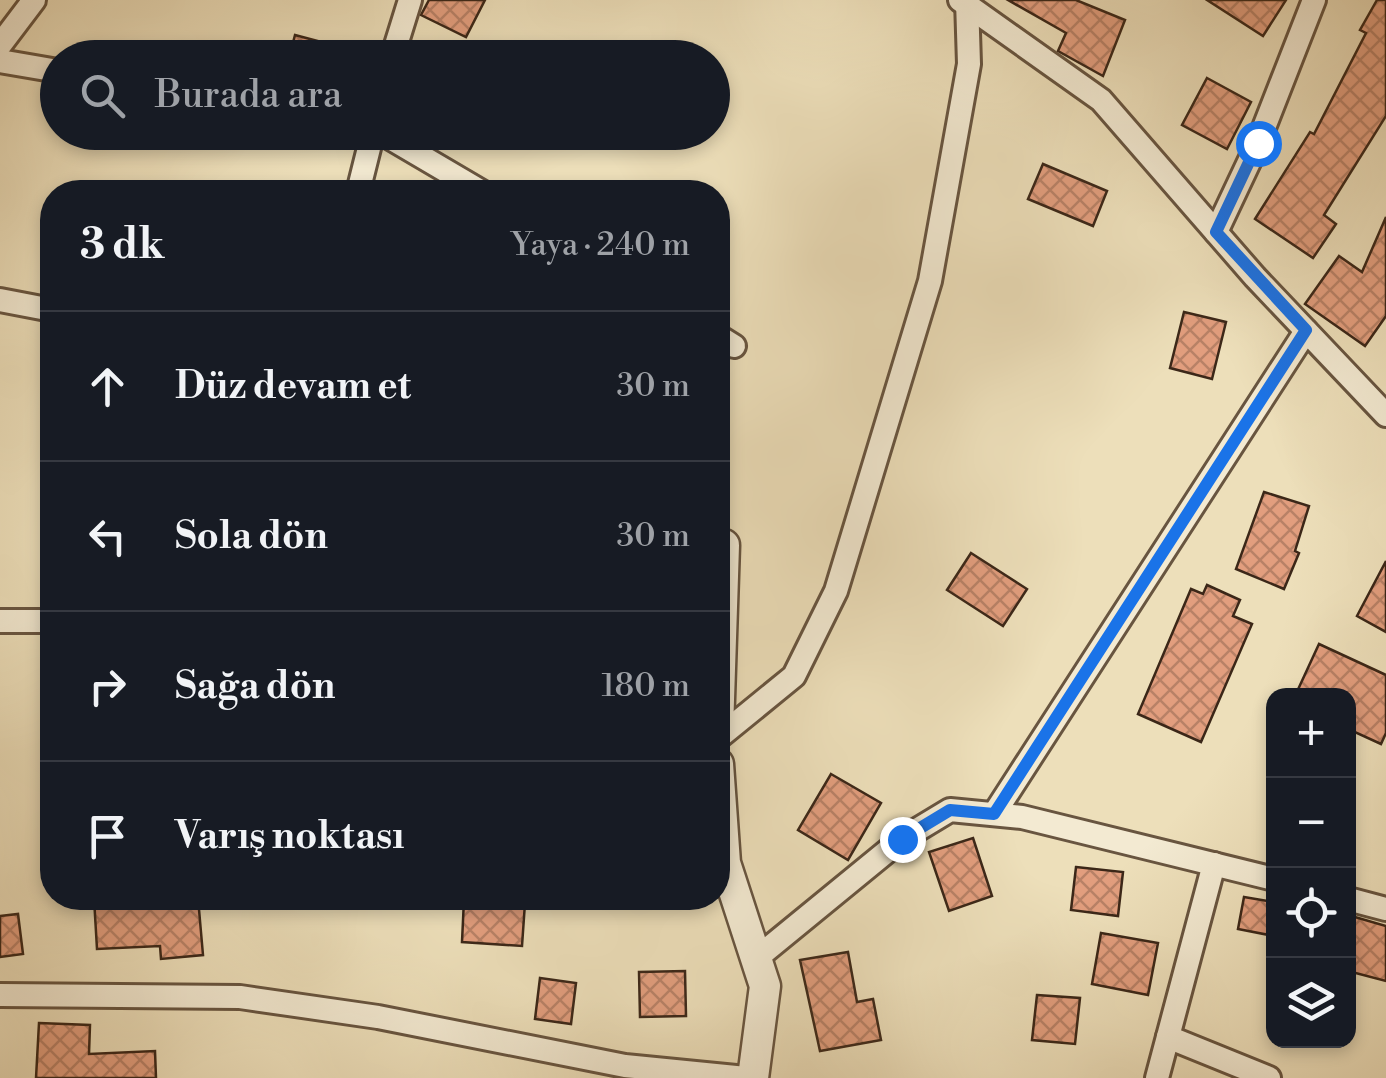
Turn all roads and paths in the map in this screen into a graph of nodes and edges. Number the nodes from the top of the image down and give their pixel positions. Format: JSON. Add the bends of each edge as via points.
{"nodes":[{"id":1,"x":34,"y":0,"type":"edge"},
{"id":2,"x":410,"y":0,"type":"edge"},
{"id":3,"x":1314,"y":0,"type":"edge"},
{"id":4,"x":965,"y":2,"type":"edge"},
{"id":5,"x":398,"y":40,"type":"edge"},
{"id":6,"x":0,"y":45,"type":"edge"},
{"id":7,"x":0,"y":60,"type":"edge"},
{"id":8,"x":40,"y":68,"type":"edge"},
{"id":9,"x":371,"y":150,"type":"edge"},
{"id":10,"x":408,"y":150,"type":"edge"},
{"id":11,"x":362,"y":180,"type":"edge"},
{"id":12,"x":461,"y":180,"type":"edge"},
{"id":13,"x":1216,"y":232,"type":"junction"},
{"id":14,"x":0,"y":300,"type":"edge"},
{"id":15,"x":40,"y":308,"type":"edge"},
{"id":16,"x":1306,"y":330,"type":"junction"},
{"id":17,"x":1386,"y":415,"type":"edge"},
{"id":18,"x":0,"y":621,"type":"edge"},
{"id":19,"x":40,"y":621,"type":"edge"},
{"id":20,"x":730,"y":728,"type":"edge"},
{"id":21,"x":994,"y":814,"type":"junction"},
{"id":22,"x":1214,"y":864,"type":"junction"},
{"id":23,"x":1266,"y":876,"type":"edge"},
{"id":24,"x":730,"y":877,"type":"edge"},
{"id":25,"x":1356,"y":901,"type":"edge"},
{"id":26,"x":1386,"y":909,"type":"edge"},
{"id":27,"x":758,"y":957,"type":"junction"},
{"id":28,"x":0,"y":995,"type":"edge"},
{"id":29,"x":1168,"y":1037,"type":"junction"},
{"id":30,"x":749,"y":1078,"type":"edge"},
{"id":31,"x":1157,"y":1078,"type":"edge"},
{"id":32,"x":1269,"y":1078,"type":"edge"}],
"edges":[{"from":1,"to":6,"type":"street"},
{"from":2,"to":5,"type":"street"},
{"from":3,"to":13,"type":"street"},
{"from":4,"to":13,"type":"street","via":[[1101,100]]},
{"from":4,"to":20,"type":"street","via":[[969,64],[930,281],[836,591],[794,676]]},
{"from":7,"to":8,"type":"street"},
{"from":9,"to":11,"type":"street"},
{"from":10,"to":12,"type":"street"},
{"from":13,"to":16,"type":"street"},
{"from":14,"to":15,"type":"street"},
{"from":16,"to":17,"type":"street"},
{"from":16,"to":21,"type":"street"},
{"from":18,"to":19,"type":"street"},
{"from":21,"to":22,"type":"street"},
{"from":21,"to":27,"type":"street","via":[[950,810],[902,839]]},
{"from":22,"to":23,"type":"street"},
{"from":22,"to":29,"type":"street"},
{"from":24,"to":27,"type":"street"},
{"from":25,"to":26,"type":"street"},
{"from":27,"to":30,"type":"street","via":[[766,986]]},
{"from":28,"to":30,"type":"street","via":[[240,997],[378,1016],[626,1066]]},
{"from":29,"to":31,"type":"street"},
{"from":29,"to":32,"type":"street"}]}
